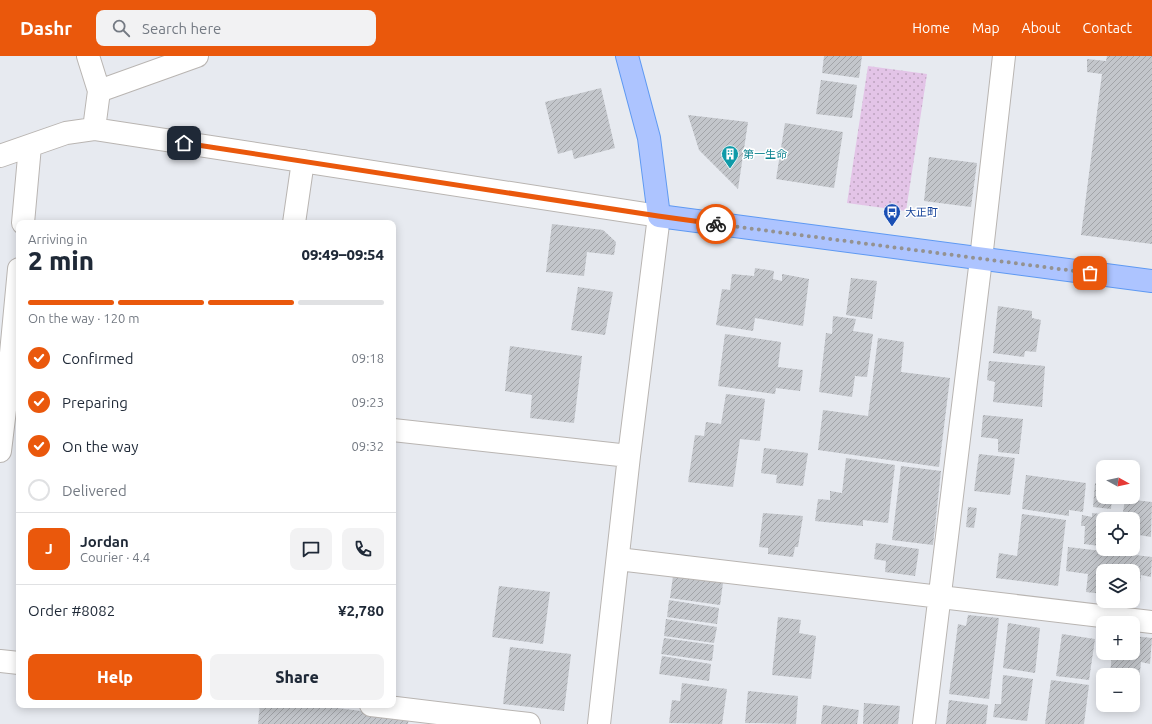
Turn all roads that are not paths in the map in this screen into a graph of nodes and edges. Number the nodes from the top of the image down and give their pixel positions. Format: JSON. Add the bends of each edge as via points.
{"nodes":[{"id":1,"x":88,"y":56,"type":"edge"},
{"id":2,"x":196,"y":56,"type":"edge"},
{"id":3,"x":626,"y":56,"type":"edge"},
{"id":4,"x":1004,"y":56,"type":"edge"},
{"id":5,"x":99,"y":91,"type":"junction"},
{"id":6,"x":94,"y":129,"type":"junction"},
{"id":7,"x":30,"y":146,"type":"junction"},
{"id":8,"x":0,"y":156,"type":"edge"},
{"id":9,"x":303,"y":161,"type":"junction"},
{"id":10,"x":658,"y":216,"type":"junction"},
{"id":11,"x":23,"y":220,"type":"edge"},
{"id":12,"x":294,"y":220,"type":"edge"},
{"id":13,"x":981,"y":259,"type":"junction"},
{"id":14,"x":1152,"y":281,"type":"edge"},
{"id":15,"x":16,"y":339,"type":"edge"},
{"id":16,"x":14,"y":385,"type":"edge"},
{"id":17,"x":396,"y":430,"type":"edge"},
{"id":18,"x":0,"y":451,"type":"edge"},
{"id":19,"x":628,"y":456,"type":"junction"},
{"id":20,"x":618,"y":559,"type":"junction"},
{"id":21,"x":939,"y":597,"type":"junction"},
{"id":22,"x":1152,"y":622,"type":"edge"},
{"id":23,"x":0,"y":660,"type":"edge"},
{"id":24,"x":16,"y":663,"type":"edge"},
{"id":25,"x":396,"y":708,"type":"edge"},
{"id":26,"x":529,"y":724,"type":"edge"},
{"id":27,"x":599,"y":724,"type":"edge"},
{"id":28,"x":924,"y":724,"type":"edge"}],
"edges":[{"from":1,"to":5,"type":"street"},
{"from":2,"to":5,"type":"street"},
{"from":3,"to":10,"type":"main road","via":[[649,138]]},
{"from":4,"to":13,"type":"street"},
{"from":5,"to":6,"type":"street"},
{"from":6,"to":7,"type":"street","via":[[66,133]]},
{"from":6,"to":9,"type":"street"},
{"from":7,"to":8,"type":"street"},
{"from":7,"to":11,"type":"street"},
{"from":9,"to":10,"type":"street"},
{"from":9,"to":12,"type":"street"},
{"from":10,"to":13,"type":"main road"},
{"from":10,"to":19,"type":"street"},
{"from":13,"to":14,"type":"main road"},
{"from":13,"to":21,"type":"street"},
{"from":15,"to":16,"type":"street"},
{"from":16,"to":18,"type":"street"},
{"from":17,"to":19,"type":"street"},
{"from":19,"to":20,"type":"street"},
{"from":20,"to":21,"type":"street"},
{"from":20,"to":27,"type":"street"},
{"from":21,"to":22,"type":"street"},
{"from":21,"to":28,"type":"street"},
{"from":23,"to":24,"type":"street"},
{"from":25,"to":26,"type":"street"}]}
